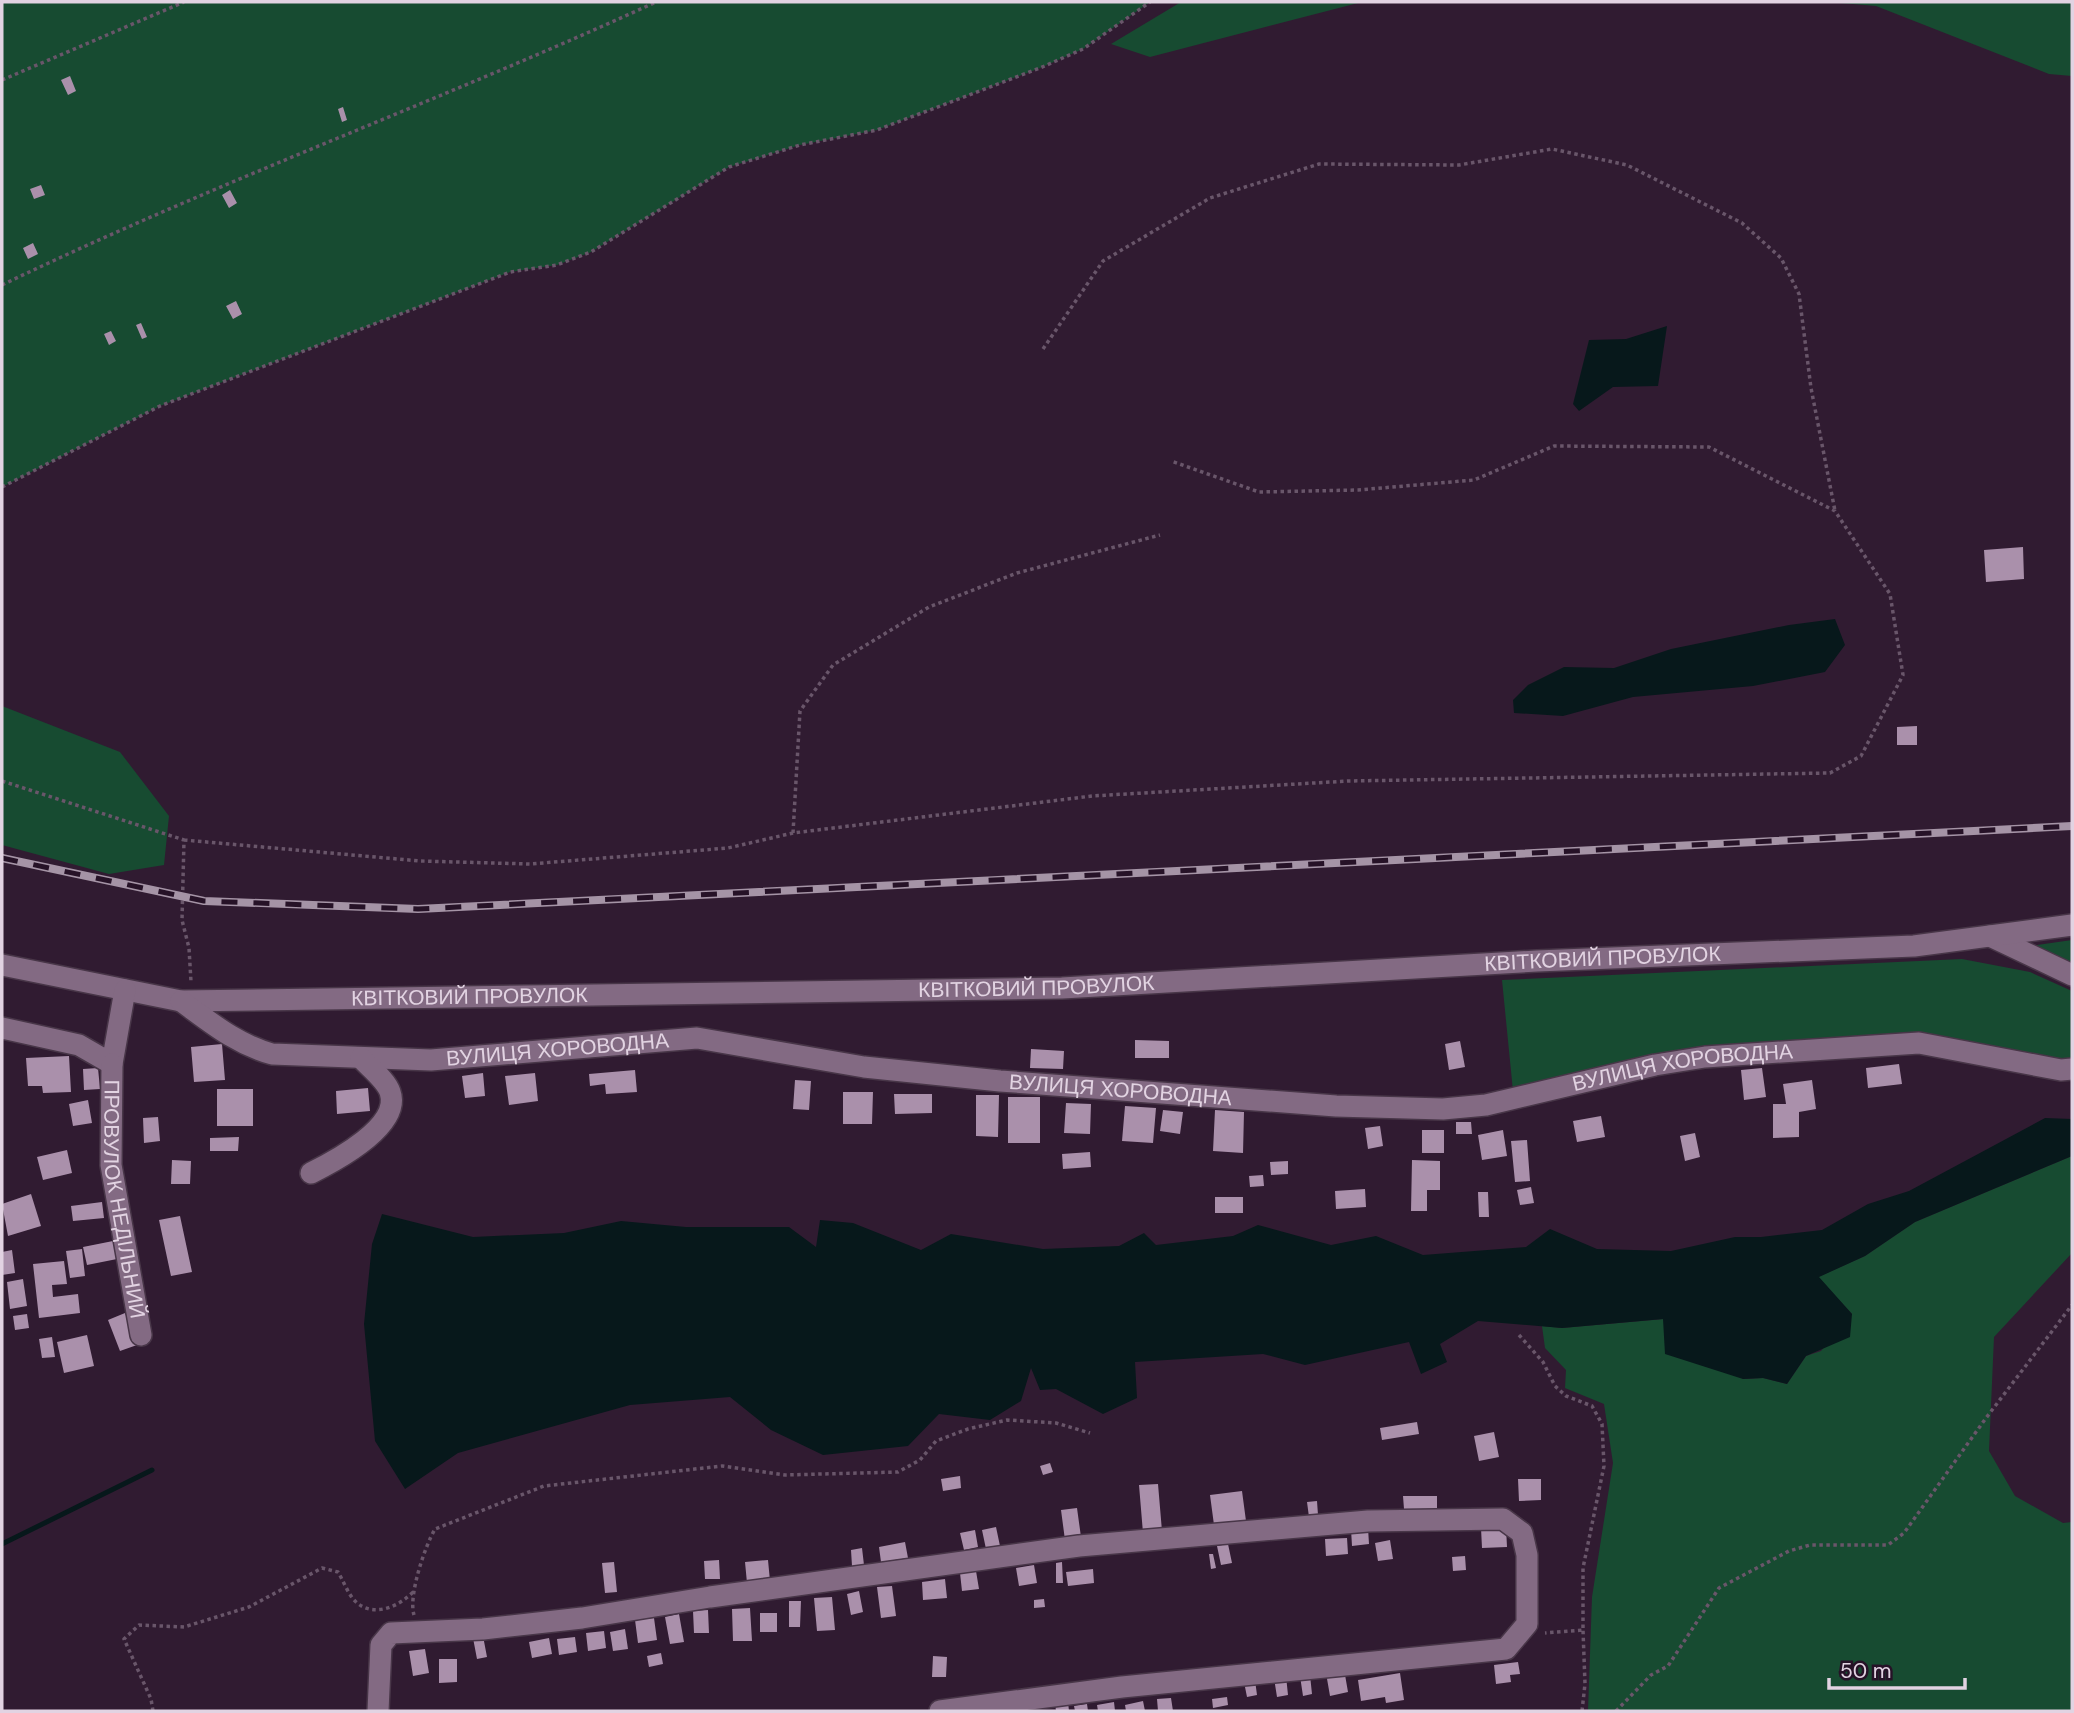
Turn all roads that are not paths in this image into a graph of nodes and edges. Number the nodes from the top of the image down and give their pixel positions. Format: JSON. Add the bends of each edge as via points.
{"nodes":[{"id":1,"x":2072,"y":925,"type":"edge"},
{"id":2,"x":1990,"y":936,"type":"junction"},
{"id":3,"x":2,"y":965,"type":"edge"},
{"id":4,"x":2072,"y":975,"type":"edge"},
{"id":5,"x":125,"y":990,"type":"junction"},
{"id":6,"x":187,"y":1001,"type":"junction"},
{"id":7,"x":2,"y":1028,"type":"edge"},
{"id":8,"x":361,"y":1058,"type":"junction"},
{"id":9,"x":112,"y":1064,"type":"junction"},
{"id":10,"x":2072,"y":1069,"type":"edge"},
{"id":11,"x":311,"y":1173,"type":"dead end"},
{"id":12,"x":141,"y":1335,"type":"dead end"},
{"id":13,"x":378,"y":1711,"type":"edge"},
{"id":14,"x":940,"y":1711,"type":"edge"}],
"edges":[{"from":1,"to":2,"type":"street","name":"КВІТКОВИЙ ПРОВУЛОК"},
{"from":2,"to":4,"type":"street"},
{"from":2,"to":6,"type":"street","name":"КВІТКОВИЙ ПРОВУЛОК","via":[[1914,946],[1062,988]]},
{"from":3,"to":5,"type":"street","name":"КВІТКОВИЙ ПРОВУЛОК"},
{"from":5,"to":6,"type":"street","name":"КВІТКОВИЙ ПРОВУЛОК"},
{"from":5,"to":9,"type":"street","name":"ПРОВУЛОК НЕДІЛЬНИЙ"},
{"from":6,"to":8,"type":"street","name":"ВУЛИЦЯ ХОРОВОДНА","via":[[249,1047],[272,1054]]},
{"from":7,"to":9,"type":"street","name":"ПРОВУЛОК НЕДІЛЬНИЙ","via":[[79,1045]]},
{"from":8,"to":10,"type":"street","name":"ВУЛИЦЯ ХОРОВОДНА","via":[[430,1060],[697,1038],[864,1067],[1000,1081],[1443,1110],[1486,1105],[1705,1057],[1919,1043]]},
{"from":8,"to":11,"type":"street","via":[[390,1090],[392,1105],[384,1122],[346,1155]]},
{"from":9,"to":12,"type":"street","name":"ПРОВУЛОК НЕДІЛЬНИЙ","via":[[111,1165]]},
{"from":13,"to":14,"type":"street","via":[[381,1645],[391,1633],[582,1618],[1079,1546],[1368,1521],[1503,1519],[1522,1533],[1527,1555],[1527,1624],[1506,1650],[1122,1687]]}]}
